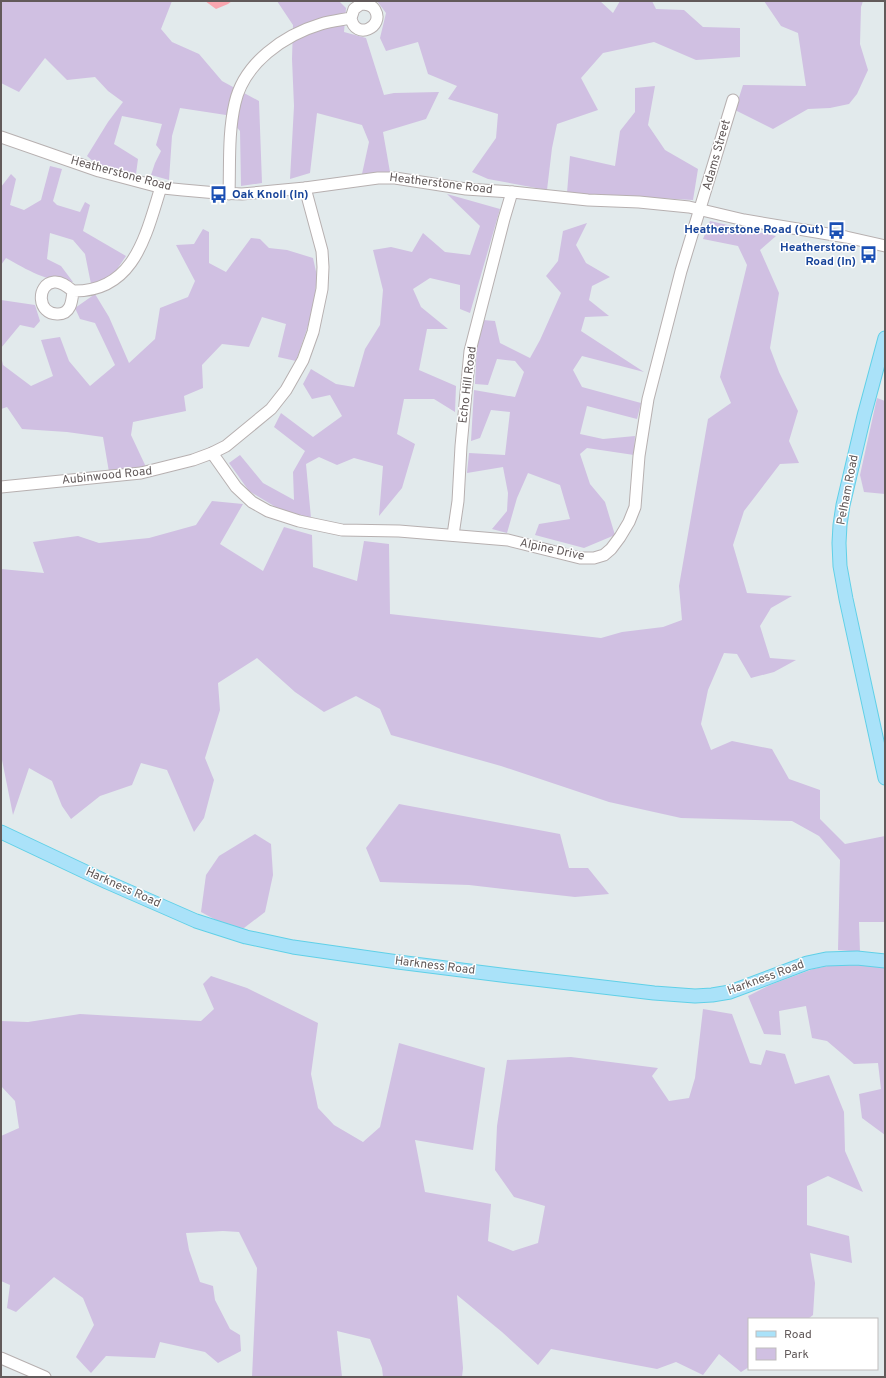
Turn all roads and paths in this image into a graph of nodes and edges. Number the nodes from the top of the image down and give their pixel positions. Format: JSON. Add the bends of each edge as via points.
{"nodes":[{"id":1,"x":351,"y":18,"type":"dead end"},
{"id":2,"x":733,"y":100,"type":"dead end"},
{"id":3,"x":1,"y":137,"type":"edge"},
{"id":4,"x":160,"y":187,"type":"junction"},
{"id":5,"x":304,"y":188,"type":"junction"},
{"id":6,"x":512,"y":192,"type":"junction"},
{"id":7,"x":229,"y":194,"type":"junction"},
{"id":8,"x":701,"y":209,"type":"junction"},
{"id":9,"x":885,"y":246,"type":"edge"},
{"id":10,"x":73,"y":291,"type":"dead end"},
{"id":11,"x":885,"y":338,"type":"edge"},
{"id":12,"x":212,"y":453,"type":"junction"},
{"id":13,"x":1,"y":487,"type":"edge"},
{"id":14,"x":453,"y":535,"type":"junction"},
{"id":15,"x":885,"y":778,"type":"edge"},
{"id":16,"x":1,"y":832,"type":"edge"},
{"id":17,"x":885,"y":961,"type":"edge"},
{"id":18,"x":1,"y":1358,"type":"edge"},
{"id":19,"x":46,"y":1377,"type":"edge"}],
"edges":[{"from":1,"to":7,"type":"street","via":[[302,31],[267,53],[250,69],[239,90],[232,115]]},
{"from":2,"to":8,"type":"street","name":"Adams Street"},
{"from":3,"to":4,"type":"street","name":"Heatherstone Road","via":[[99,171]]},
{"from":4,"to":7,"type":"street","name":"Heatherstone Road"},
{"from":4,"to":10,"type":"street","via":[[143,243],[130,265],[104,286],[92,290]]},
{"from":5,"to":6,"type":"street","name":"Heatherstone Road","via":[[387,177],[466,189]]},
{"from":5,"to":7,"type":"street","name":"Heatherstone Road"},
{"from":5,"to":12,"type":"street","name":"Aubinwood Road","via":[[320,242],[323,267],[322,288],[310,340],[298,369],[280,400],[238,436]]},
{"from":6,"to":8,"type":"street","name":"Heatherstone Road"},
{"from":6,"to":14,"type":"street","name":"Echo Hill Road","via":[[468,365],[459,491]]},
{"from":8,"to":9,"type":"street","name":"Heatherstone Road","via":[[744,220]]},
{"from":8,"to":14,"type":"street","name":"Alpine Drive","via":[[678,283],[648,399],[639,456],[635,506],[617,542],[604,555],[580,558],[508,540]]},
{"from":11,"to":15,"type":"main road","name":"Pelham Road","via":[[842,505],[840,525],[842,577]]},
{"from":12,"to":13,"type":"street","name":"Aubinwood Road","via":[[141,473]]},
{"from":12,"to":14,"type":"street","name":"Alpine Drive","via":[[244,494],[262,508],[279,515],[308,524],[342,530]]},
{"from":16,"to":17,"type":"main road","name":"Harkness Road","via":[[196,921],[242,936],[293,947],[509,976],[695,996],[730,992],[821,960],[844,957]]},
{"from":18,"to":19,"type":"street"}]}
